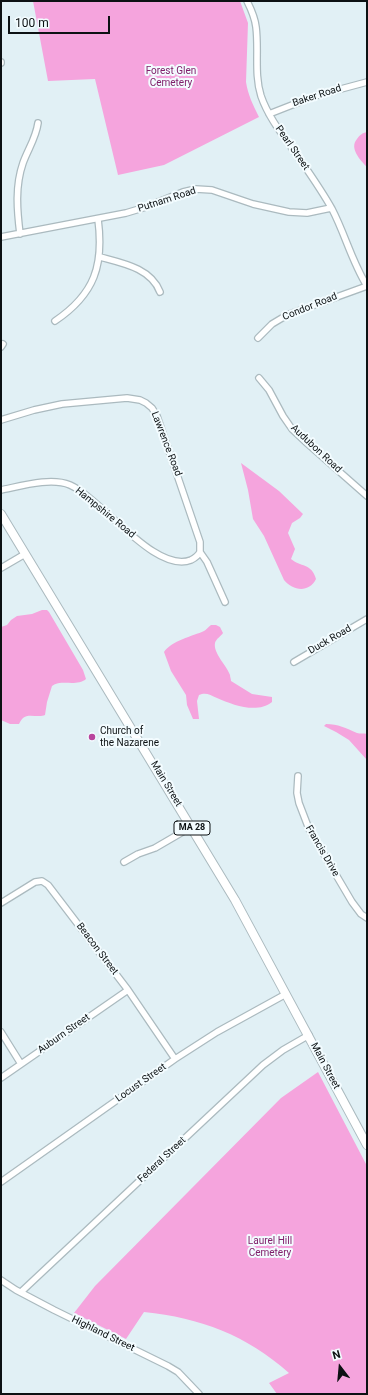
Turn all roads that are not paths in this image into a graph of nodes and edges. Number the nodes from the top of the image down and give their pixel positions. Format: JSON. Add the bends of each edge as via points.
{"nodes":[{"id":1,"x":247,"y":1,"type":"edge"},
{"id":2,"x":367,"y":82,"type":"edge"},
{"id":3,"x":269,"y":114,"type":"junction"},
{"id":4,"x":38,"y":123,"type":"dead end"},
{"id":5,"x":331,"y":208,"type":"junction"},
{"id":6,"x":98,"y":219,"type":"junction"},
{"id":7,"x":20,"y":234,"type":"junction"},
{"id":8,"x":1,"y":237,"type":"edge"},
{"id":9,"x":100,"y":258,"type":"junction"},
{"id":10,"x":367,"y":286,"type":"edge"},
{"id":11,"x":160,"y":292,"type":"dead end"},
{"id":12,"x":55,"y":321,"type":"dead end"},
{"id":13,"x":258,"y":338,"type":"dead end"},
{"id":14,"x":259,"y":378,"type":"dead end"},
{"id":15,"x":1,"y":420,"type":"edge"},
{"id":16,"x":1,"y":490,"type":"edge"},
{"id":17,"x":367,"y":496,"type":"edge"},
{"id":18,"x":1,"y":514,"type":"edge"},
{"id":19,"x":200,"y":552,"type":"junction"},
{"id":20,"x":25,"y":554,"type":"junction"},
{"id":21,"x":1,"y":568,"type":"edge"},
{"id":22,"x":225,"y":602,"type":"dead end"},
{"id":23,"x":367,"y":619,"type":"edge"},
{"id":24,"x":294,"y":662,"type":"dead end"},
{"id":25,"x":298,"y":776,"type":"dead end"},
{"id":26,"x":191,"y":827,"type":"junction"},
{"id":27,"x":124,"y":862,"type":"dead end"},
{"id":28,"x":1,"y":903,"type":"edge"},
{"id":29,"x":367,"y":918,"type":"edge"},
{"id":30,"x":128,"y":990,"type":"junction"},
{"id":31,"x":286,"y":994,"type":"junction"},
{"id":32,"x":1,"y":1032,"type":"edge"},
{"id":33,"x":308,"y":1035,"type":"junction"},
{"id":34,"x":175,"y":1059,"type":"junction"},
{"id":35,"x":21,"y":1064,"type":"junction"},
{"id":36,"x":1,"y":1078,"type":"edge"},
{"id":37,"x":367,"y":1145,"type":"edge"},
{"id":38,"x":1,"y":1182,"type":"edge"},
{"id":39,"x":1,"y":1280,"type":"edge"},
{"id":40,"x":21,"y":1292,"type":"junction"},
{"id":41,"x":199,"y":1394,"type":"edge"}],
"edges":[{"from":1,"to":3,"type":"street","name":"Pearl Street","via":[[256,25],[260,90]]},
{"from":2,"to":3,"type":"street","name":"Baker Road","via":[[315,96]]},
{"from":3,"to":5,"type":"street","name":"Pearl Street"},
{"from":4,"to":7,"type":"street","via":[[18,187]]},
{"from":5,"to":6,"type":"street","name":"Putnam Road","via":[[307,213],[289,212],[201,189]]},
{"from":5,"to":10,"type":"street","name":"Pearl Street"},
{"from":6,"to":7,"type":"street","name":"Putnam Road"},
{"from":6,"to":9,"type":"street"},
{"from":7,"to":8,"type":"street","name":"Putnam Road"},
{"from":9,"to":11,"type":"street","via":[[138,269],[152,278]]},
{"from":9,"to":12,"type":"street","via":[[84,294],[68,312]]},
{"from":10,"to":13,"type":"street","name":"Condor Road","via":[[288,315],[272,324]]},
{"from":14,"to":17,"type":"street","name":"Audubon Road","via":[[292,429]]},
{"from":15,"to":19,"type":"street","name":"Lawrence Road","via":[[46,407],[76,402],[127,398],[148,404],[155,413],[166,440],[200,542]]},
{"from":16,"to":19,"type":"street","name":"Hampshire Road","via":[[44,483],[65,484],[80,491],[133,536],[162,556],[175,562],[183,562],[194,558]]},
{"from":18,"to":20,"type":"main road","name":"Main Street","number":"MA 28"},
{"from":19,"to":22,"type":"street","name":"Lawrence Road"},
{"from":20,"to":21,"type":"street"},
{"from":20,"to":26,"type":"main road","name":"Main Street","number":"MA 28"},
{"from":23,"to":24,"type":"street","name":"Duck Road"},
{"from":25,"to":29,"type":"street","name":"Francis Drive","via":[[298,798],[303,817],[352,902]]},
{"from":26,"to":27,"type":"street"},
{"from":26,"to":31,"type":"main road","name":"Main Street","number":"MA 28","via":[[235,900]]},
{"from":28,"to":30,"type":"street","name":"Beacon Street","via":[[35,882],[46,883]]},
{"from":30,"to":34,"type":"street","name":"Beacon Street"},
{"from":30,"to":35,"type":"street","name":"Auburn Street"},
{"from":31,"to":33,"type":"main road","name":"Main Street","number":"MA 28"},
{"from":31,"to":34,"type":"street","name":"Locust Street","via":[[217,1032]]},
{"from":32,"to":35,"type":"street"},
{"from":33,"to":37,"type":"main road","name":"Main Street","number":"MA 28"},
{"from":33,"to":40,"type":"street","name":"Federal Street","via":[[267,1062]]},
{"from":34,"to":38,"type":"street","name":"Locust Street"},
{"from":35,"to":36,"type":"street","name":"Auburn Street"},
{"from":39,"to":40,"type":"street","name":"Highland Street"},
{"from":40,"to":41,"type":"street","name":"Highland Street","via":[[168,1366],[178,1372]]}]}
